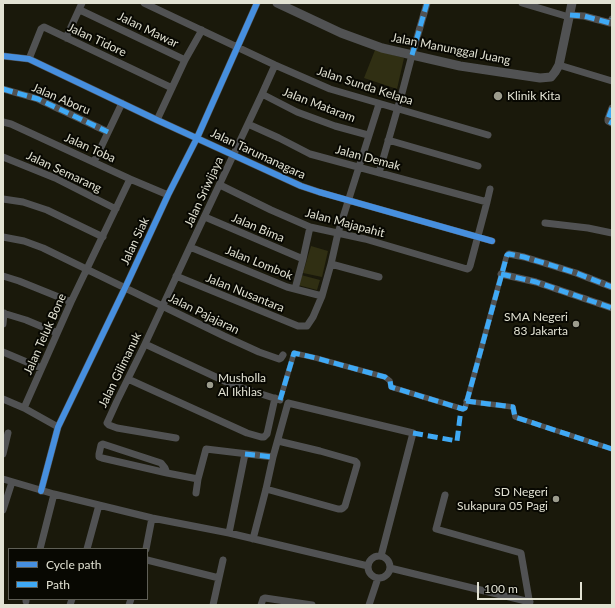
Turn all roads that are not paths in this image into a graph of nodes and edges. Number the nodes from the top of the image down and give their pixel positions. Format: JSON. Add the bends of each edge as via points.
{"nodes":[{"id":1,"x":144,"y":3,"type":"edge"},
{"id":2,"x":258,"y":3,"type":"edge"},
{"id":3,"x":277,"y":3,"type":"edge"},
{"id":4,"x":427,"y":3,"type":"edge"},
{"id":5,"x":522,"y":3,"type":"edge"},
{"id":6,"x":572,"y":3,"type":"edge"},
{"id":7,"x":531,"y":4,"type":"edge"},
{"id":8,"x":81,"y":6,"type":"edge"},
{"id":9,"x":570,"y":16,"type":"junction"},
{"id":10,"x":612,"y":19,"type":"edge"},
{"id":11,"x":202,"y":30,"type":"junction"},
{"id":12,"x":66,"y":38,"type":"junction"},
{"id":13,"x":238,"y":47,"type":"junction"},
{"id":14,"x":412,"y":55,"type":"junction"},
{"id":15,"x":3,"y":56,"type":"edge"},
{"id":16,"x":29,"y":59,"type":"junction"},
{"id":17,"x":185,"y":60,"type":"junction"},
{"id":18,"x":275,"y":65,"type":"junction"},
{"id":19,"x":559,"y":65,"type":"junction"},
{"id":20,"x":612,"y":81,"type":"edge"},
{"id":21,"x":172,"y":88,"type":"junction"},
{"id":22,"x":3,"y":89,"type":"edge"},
{"id":23,"x":262,"y":94,"type":"junction"},
{"id":24,"x":122,"y":103,"type":"junction"},
{"id":25,"x":378,"y":104,"type":"junction"},
{"id":26,"x":612,"y":108,"type":"edge"},
{"id":27,"x":397,"y":109,"type":"junction"},
{"id":28,"x":157,"y":120,"type":"junction"},
{"id":29,"x":3,"y":122,"type":"edge"},
{"id":30,"x":612,"y":123,"type":"edge"},
{"id":31,"x":248,"y":124,"type":"junction"},
{"id":32,"x":108,"y":132,"type":"junction"},
{"id":33,"x":368,"y":135,"type":"junction"},
{"id":34,"x":488,"y":135,"type":"dead end"},
{"id":35,"x":196,"y":138,"type":"junction"},
{"id":36,"x":388,"y":140,"type":"junction"},
{"id":37,"x":233,"y":155,"type":"junction"},
{"id":38,"x":3,"y":157,"type":"edge"},
{"id":39,"x":94,"y":162,"type":"junction"},
{"id":40,"x":478,"y":166,"type":"dead end"},
{"id":41,"x":358,"y":167,"type":"junction"},
{"id":42,"x":379,"y":173,"type":"junction"},
{"id":43,"x":130,"y":179,"type":"junction"},
{"id":44,"x":220,"y":185,"type":"junction"},
{"id":45,"x":490,"y":189,"type":"dead end"},
{"id":46,"x":168,"y":195,"type":"junction"},
{"id":47,"x":3,"y":199,"type":"edge"},
{"id":48,"x":348,"y":200,"type":"junction"},
{"id":49,"x":488,"y":202,"type":"junction"},
{"id":50,"x":116,"y":209,"type":"junction"},
{"id":51,"x":205,"y":217,"type":"junction"},
{"id":52,"x":544,"y":223,"type":"dead end"},
{"id":53,"x":310,"y":227,"type":"junction"},
{"id":54,"x":338,"y":233,"type":"junction"},
{"id":55,"x":612,"y":233,"type":"edge"},
{"id":56,"x":3,"y":236,"type":"edge"},
{"id":57,"x":103,"y":237,"type":"junction"},
{"id":58,"x":478,"y":237,"type":"junction"},
{"id":59,"x":492,"y":241,"type":"dead end"},
{"id":60,"x":190,"y":247,"type":"junction"},
{"id":61,"x":509,"y":254,"type":"joint"},
{"id":62,"x":303,"y":259,"type":"junction"},
{"id":63,"x":331,"y":264,"type":"junction"},
{"id":64,"x":87,"y":270,"type":"junction"},
{"id":65,"x":501,"y":274,"type":"junction"},
{"id":66,"x":3,"y":276,"type":"edge"},
{"id":67,"x":176,"y":276,"type":"junction"},
{"id":68,"x":379,"y":277,"type":"dead end"},
{"id":69,"x":612,"y":287,"type":"edge"},
{"id":70,"x":125,"y":288,"type":"junction"},
{"id":71,"x":295,"y":289,"type":"junction"},
{"id":72,"x":322,"y":296,"type":"junction"},
{"id":73,"x":71,"y":302,"type":"junction"},
{"id":74,"x":163,"y":306,"type":"junction"},
{"id":75,"x":612,"y":308,"type":"edge"},
{"id":76,"x":4,"y":313,"type":"edge"},
{"id":77,"x":3,"y":324,"type":"edge"},
{"id":78,"x":57,"y":333,"type":"junction"},
{"id":79,"x":145,"y":344,"type":"junction"},
{"id":80,"x":3,"y":352,"type":"edge"},
{"id":81,"x":283,"y":355,"type":"dead end"},
{"id":82,"x":41,"y":368,"type":"junction"},
{"id":83,"x":128,"y":378,"type":"junction"},
{"id":84,"x":3,"y":399,"type":"edge"},
{"id":85,"x":278,"y":399,"type":"junction"},
{"id":86,"x":466,"y":401,"type":"junction"},
{"id":87,"x":24,"y":408,"type":"junction"},
{"id":88,"x":58,"y":427,"type":"junction"},
{"id":89,"x":8,"y":433,"type":"dead end"},
{"id":90,"x":176,"y":438,"type":"dead end"},
{"id":91,"x":278,"y":441,"type":"junction"},
{"id":92,"x":612,"y":449,"type":"edge"},
{"id":93,"x":3,"y":454,"type":"edge"},
{"id":94,"x":245,"y":454,"type":"junction"},
{"id":95,"x":273,"y":457,"type":"junction"},
{"id":96,"x":167,"y":473,"type":"junction"},
{"id":97,"x":3,"y":479,"type":"edge"},
{"id":98,"x":198,"y":479,"type":"junction"},
{"id":99,"x":12,"y":482,"type":"junction"},
{"id":100,"x":266,"y":489,"type":"junction"},
{"id":101,"x":41,"y":491,"type":"junction"},
{"id":102,"x":196,"y":493,"type":"dead end"},
{"id":103,"x":54,"y":494,"type":"junction"},
{"id":104,"x":445,"y":495,"type":"dead end"},
{"id":105,"x":99,"y":505,"type":"junction"},
{"id":106,"x":3,"y":510,"type":"edge"},
{"id":107,"x":152,"y":518,"type":"junction"},
{"id":108,"x":229,"y":533,"type":"junction"},
{"id":109,"x":253,"y":539,"type":"junction"},
{"id":110,"x":40,"y":548,"type":"edge"},
{"id":111,"x":87,"y":548,"type":"edge"},
{"id":112,"x":146,"y":548,"type":"edge"},
{"id":113,"x":381,"y":556,"type":"junction"},
{"id":114,"x":148,"y":560,"type":"edge"},
{"id":115,"x":223,"y":560,"type":"dead end"},
{"id":116,"x":368,"y":566,"type":"junction"},
{"id":117,"x":390,"y":568,"type":"junction"},
{"id":118,"x":219,"y":578,"type":"junction"},
{"id":119,"x":378,"y":578,"type":"junction"},
{"id":120,"x":530,"y":604,"type":"edge"},
{"id":121,"x":213,"y":605,"type":"edge"},
{"id":122,"x":261,"y":605,"type":"edge"},
{"id":123,"x":312,"y":605,"type":"edge"},
{"id":124,"x":369,"y":605,"type":"edge"}],
"edges":[{"from":1,"to":11,"type":"street","name":"Jalan Sunda Kelapa"},
{"from":2,"to":13,"type":"street","name":"Jalan Siak"},
{"from":3,"to":14,"type":"street","name":"Jalan Manunggal Juang","via":[[341,33],[382,48]]},
{"from":4,"to":14,"type":"street"},
{"from":5,"to":7,"type":"street"},
{"from":6,"to":9,"type":"street"},
{"from":7,"to":9,"type":"street"},
{"from":8,"to":12,"type":"street"},
{"from":8,"to":17,"type":"street","name":"Jalan Mawar"},
{"from":9,"to":10,"type":"street","via":[[584,16],[610,23]]},
{"from":9,"to":19,"type":"street"},
{"from":11,"to":13,"type":"street","name":"Jalan Sunda Kelapa"},
{"from":11,"to":17,"type":"street"},
{"from":12,"to":16,"type":"street","name":"Jalan Tidore","via":[[43,27]]},
{"from":12,"to":21,"type":"street","name":"Jalan Tidore"},
{"from":13,"to":18,"type":"street","name":"Jalan Sunda Kelapa"},
{"from":13,"to":35,"type":"street","name":"Jalan Siak"},
{"from":14,"to":19,"type":"street","name":"Jalan Manunggal Juang","via":[[460,66],[540,78],[551,77]]},
{"from":14,"to":27,"type":"street"},
{"from":15,"to":16,"type":"street","name":"Jalan Tarumanagara"},
{"from":16,"to":24,"type":"street","name":"Jalan Tarumanagara"},
{"from":17,"to":21,"type":"street"},
{"from":18,"to":23,"type":"street","name":"Jalan Sriwijaya"},
{"from":18,"to":25,"type":"street","name":"Jalan Sunda Kelapa","via":[[330,89]]},
{"from":19,"to":20,"type":"street"},
{"from":21,"to":28,"type":"street"},
{"from":22,"to":32,"type":"street","name":"Jalan Aboru","via":[[38,99]]},
{"from":23,"to":31,"type":"street","name":"Jalan Sriwijaya"},
{"from":23,"to":33,"type":"street","name":"Jalan Mataram","via":[[335,126]]},
{"from":24,"to":28,"type":"street","name":"Jalan Tarumanagara"},
{"from":24,"to":32,"type":"street"},
{"from":25,"to":27,"type":"street","name":"Jalan Sunda Kelapa"},
{"from":25,"to":33,"type":"street"},
{"from":26,"to":30,"type":"street","via":[[608,119]]},
{"from":27,"to":34,"type":"street","name":"Jalan Sunda Kelapa"},
{"from":27,"to":36,"type":"street"},
{"from":28,"to":35,"type":"street","name":"Jalan Tarumanagara"},
{"from":29,"to":39,"type":"street","name":"Jalan Toba"},
{"from":31,"to":37,"type":"street","name":"Jalan Sriwijaya"},
{"from":31,"to":41,"type":"street","name":"Jalan Demak","via":[[310,154]]},
{"from":32,"to":39,"type":"street"},
{"from":33,"to":41,"type":"street"},
{"from":35,"to":37,"type":"street","name":"Jalan Tarumanagara"},
{"from":35,"to":46,"type":"street","name":"Jalan Siak"},
{"from":36,"to":40,"type":"street"},
{"from":36,"to":42,"type":"street"},
{"from":37,"to":44,"type":"street","name":"Jalan Sriwijaya"},
{"from":37,"to":48,"type":"street","name":"Jalan Tarumanagara","via":[[301,186]]},
{"from":38,"to":50,"type":"street","name":"Jalan Semarang","via":[[56,178]]},
{"from":39,"to":43,"type":"street","name":"Jalan Toba"},
{"from":41,"to":42,"type":"street","name":"Jalan Demak"},
{"from":41,"to":48,"type":"street"},
{"from":42,"to":49,"type":"street","name":"Jalan Demak"},
{"from":43,"to":46,"type":"street","name":"Jalan Toba"},
{"from":43,"to":50,"type":"street","name":"Jalan Teluk Bone"},
{"from":44,"to":51,"type":"street","name":"Jalan Sriwijaya"},
{"from":44,"to":53,"type":"street","name":"Jalan Majapahit"},
{"from":45,"to":49,"type":"street"},
{"from":46,"to":70,"type":"street","name":"Jalan Siak"},
{"from":47,"to":57,"type":"street","via":[[47,210]]},
{"from":48,"to":54,"type":"street"},
{"from":48,"to":58,"type":"street","name":"Jalan Tarumanagara"},
{"from":49,"to":58,"type":"street"},
{"from":50,"to":57,"type":"street","name":"Jalan Teluk Bone"},
{"from":51,"to":60,"type":"street","name":"Jalan Sriwijaya"},
{"from":51,"to":62,"type":"street","name":"Jalan Bima"},
{"from":52,"to":55,"type":"street"},
{"from":53,"to":54,"type":"street","name":"Jalan Majapahit"},
{"from":53,"to":62,"type":"street"},
{"from":54,"to":58,"type":"street","name":"Jalan Majapahit","via":[[467,269]]},
{"from":54,"to":63,"type":"street"},
{"from":56,"to":64,"type":"street","via":[[43,248]]},
{"from":57,"to":64,"type":"street","name":"Jalan Teluk Bone"},
{"from":58,"to":59,"type":"street","name":"Jalan Tarumanagara"},
{"from":60,"to":67,"type":"street","name":"Jalan Sriwijaya"},
{"from":60,"to":71,"type":"street","name":"Jalan Lombok"},
{"from":61,"to":65,"type":"street"},
{"from":61,"to":69,"type":"street","via":[[576,273]]},
{"from":62,"to":71,"type":"street"},
{"from":63,"to":68,"type":"street"},
{"from":63,"to":72,"type":"street"},
{"from":64,"to":70,"type":"street"},
{"from":64,"to":73,"type":"street","name":"Jalan Teluk Bone"},
{"from":65,"to":75,"type":"street","via":[[536,282]]},
{"from":65,"to":86,"type":"street"},
{"from":66,"to":73,"type":"street"},
{"from":67,"to":72,"type":"street","name":"Jalan Nusantara","via":[[298,326],[307,326],[314,317]]},
{"from":67,"to":74,"type":"street","name":"Jalan Sriwijaya"},
{"from":70,"to":74,"type":"street","name":"Jalan Pajajaran"},
{"from":70,"to":88,"type":"street","name":"Jalan Siak"},
{"from":71,"to":72,"type":"street","name":"Jalan Lombok"},
{"from":73,"to":78,"type":"street","name":"Jalan Teluk Bone"},
{"from":74,"to":79,"type":"street","name":"Jalan Gilimanuk"},
{"from":74,"to":81,"type":"street","name":"Jalan Pajajaran","via":[[259,352],[279,359]]},
{"from":76,"to":77,"type":"street"},
{"from":76,"to":78,"type":"street"},
{"from":78,"to":82,"type":"street","name":"Jalan Teluk Bone"},
{"from":79,"to":83,"type":"street","name":"Jalan Gilimanuk"},
{"from":79,"to":85,"type":"street","via":[[233,385]]},
{"from":80,"to":82,"type":"street"},
{"from":82,"to":87,"type":"street","name":"Jalan Teluk Bone"},
{"from":83,"to":85,"type":"street","via":[[247,433],[261,437],[267,434]]},
{"from":83,"to":90,"type":"street","name":"Jalan Gilimanuk","via":[[107,423],[117,428]]},
{"from":84,"to":87,"type":"street"},
{"from":85,"to":86,"type":"street","via":[[294,353],[385,377],[390,380],[391,387],[461,409],[465,408]]},
{"from":86,"to":92,"type":"street","via":[[513,407],[516,417]]},
{"from":87,"to":88,"type":"street"},
{"from":88,"to":101,"type":"street","name":"Jalan Siak"},
{"from":89,"to":93,"type":"street"},
{"from":91,"to":95,"type":"street"},
{"from":91,"to":100,"type":"street","via":[[355,461],[357,465],[345,506],[341,509]]},
{"from":91,"to":113,"type":"street","via":[[288,403],[413,433]]},
{"from":94,"to":95,"type":"street"},
{"from":94,"to":98,"type":"street","via":[[206,449]]},
{"from":94,"to":108,"type":"street"},
{"from":95,"to":100,"type":"street"},
{"from":96,"to":96,"type":"street","via":[[99,457],[101,445],[161,463]]},
{"from":96,"to":98,"type":"street"},
{"from":97,"to":99,"type":"street"},
{"from":98,"to":102,"type":"street"},
{"from":99,"to":101,"type":"street"},
{"from":99,"to":106,"type":"street"},
{"from":100,"to":109,"type":"street"},
{"from":101,"to":103,"type":"street"},
{"from":103,"to":105,"type":"street"},
{"from":103,"to":110,"type":"street"},
{"from":104,"to":120,"type":"street","via":[[436,529],[521,554]]},
{"from":105,"to":107,"type":"street"},
{"from":105,"to":111,"type":"street"},
{"from":107,"to":108,"type":"street"},
{"from":107,"to":112,"type":"street"},
{"from":108,"to":109,"type":"street"},
{"from":109,"to":116,"type":"street"},
{"from":113,"to":116,"type":"street","via":[[370,560]]},
{"from":113,"to":117,"type":"street","via":[[386,559]]},
{"from":114,"to":118,"type":"street"},
{"from":115,"to":118,"type":"street"},
{"from":116,"to":119,"type":"street","via":[[370,574]]},
{"from":117,"to":119,"type":"street","via":[[388,573]]},
{"from":117,"to":120,"type":"street"},
{"from":118,"to":121,"type":"street"},
{"from":119,"to":124,"type":"street"},
{"from":122,"to":123,"type":"street","via":[[265,598]]}]}
